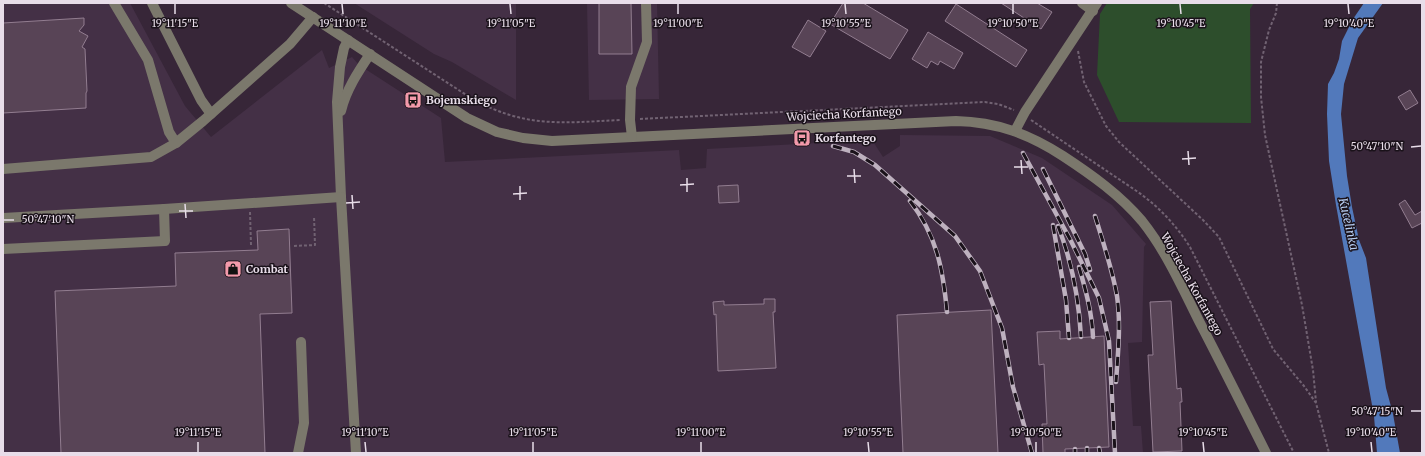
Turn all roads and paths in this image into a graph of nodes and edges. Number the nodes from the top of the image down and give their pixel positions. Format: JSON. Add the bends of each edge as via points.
{"nodes":[{"id":1,"x":114,"y":3,"type":"edge"},
{"id":2,"x":152,"y":3,"type":"edge"},
{"id":3,"x":292,"y":3,"type":"edge"},
{"id":4,"x":324,"y":3,"type":"edge"},
{"id":5,"x":646,"y":3,"type":"edge"},
{"id":6,"x":1082,"y":3,"type":"edge"},
{"id":7,"x":1277,"y":3,"type":"edge"},
{"id":8,"x":1095,"y":7,"type":"edge"},
{"id":9,"x":313,"y":17,"type":"junction"},
{"id":10,"x":1076,"y":36,"type":"junction"},
{"id":11,"x":348,"y":40,"type":"junction"},
{"id":12,"x":370,"y":54,"type":"junction"},
{"id":13,"x":211,"y":114,"type":"junction"},
{"id":14,"x":1023,"y":115,"type":"junction"},
{"id":15,"x":630,"y":120,"type":"junction"},
{"id":16,"x":339,"y":125,"type":"junction"},
{"id":17,"x":1015,"y":130,"type":"junction"},
{"id":18,"x":632,"y":137,"type":"junction"},
{"id":19,"x":176,"y":143,"type":"junction"},
{"id":20,"x":3,"y":169,"type":"edge"},
{"id":21,"x":341,"y":197,"type":"junction"},
{"id":22,"x":250,"y":203,"type":"junction"},
{"id":23,"x":164,"y":209,"type":"junction"},
{"id":24,"x":314,"y":216,"type":"dead end"},
{"id":25,"x":3,"y":218,"type":"edge"},
{"id":26,"x":251,"y":245,"type":"dead end"},
{"id":27,"x":294,"y":246,"type":"dead end"},
{"id":28,"x":3,"y":249,"type":"edge"},
{"id":29,"x":301,"y":342,"type":"dead end"},
{"id":30,"x":1316,"y":403,"type":"junction"},
{"id":31,"x":298,"y":453,"type":"edge"},
{"id":32,"x":356,"y":453,"type":"edge"},
{"id":33,"x":1266,"y":453,"type":"edge"},
{"id":34,"x":1294,"y":453,"type":"edge"},
{"id":35,"x":1329,"y":453,"type":"edge"}],
"edges":[{"from":1,"to":19,"type":"street","via":[[148,60],[168,132]]},
{"from":2,"to":13,"type":"street","via":[[201,100]]},
{"from":3,"to":9,"type":"street","name":"Wojciecha Korfantego"},
{"from":4,"to":15,"type":"path","via":[[470,98],[504,114],[556,123]]},
{"from":5,"to":15,"type":"street","via":[[647,42],[631,87]]},
{"from":6,"to":8,"type":"street"},
{"from":7,"to":30,"type":"path","via":[[1261,62],[1261,97],[1265,135],[1302,305]]},
{"from":8,"to":10,"type":"street"},
{"from":9,"to":11,"type":"street","name":"Wojciecha Korfantego"},
{"from":9,"to":13,"type":"street","via":[[290,44]]},
{"from":10,"to":14,"type":"street"},
{"from":10,"to":30,"type":"path","via":[[1084,82],[1106,126],[1119,142],[1219,238],[1273,349]]},
{"from":11,"to":12,"type":"street","name":"Wojciecha Korfantego"},
{"from":11,"to":16,"type":"street","via":[[340,66],[337,102]]},
{"from":12,"to":16,"type":"street","via":[[344,99]]},
{"from":12,"to":18,"type":"street","name":"Wojciecha Korfantego","via":[[467,118],[497,132],[552,141]]},
{"from":13,"to":19,"type":"street"},
{"from":14,"to":15,"type":"path","via":[[1006,106],[986,102]]},
{"from":14,"to":17,"type":"street"},
{"from":14,"to":34,"type":"path","via":[[1153,202],[1171,220],[1190,247]]},
{"from":15,"to":18,"type":"street"},
{"from":16,"to":21,"type":"street"},
{"from":17,"to":18,"type":"street","name":"Wojciecha Korfantego","via":[[973,121],[956,121]]},
{"from":17,"to":33,"type":"street","name":"Wojciecha Korfantego","via":[[1081,167],[1109,188],[1142,222],[1166,257]]},
{"from":19,"to":20,"type":"street","via":[[151,157]]},
{"from":21,"to":22,"type":"street"},
{"from":21,"to":32,"type":"street"},
{"from":22,"to":23,"type":"street"},
{"from":22,"to":26,"type":"path"},
{"from":23,"to":25,"type":"street"},
{"from":23,"to":28,"type":"street","via":[[166,242]]},
{"from":24,"to":27,"type":"path","via":[[315,245]]},
{"from":29,"to":31,"type":"street","via":[[304,423]]},
{"from":30,"to":35,"type":"path"}]}
